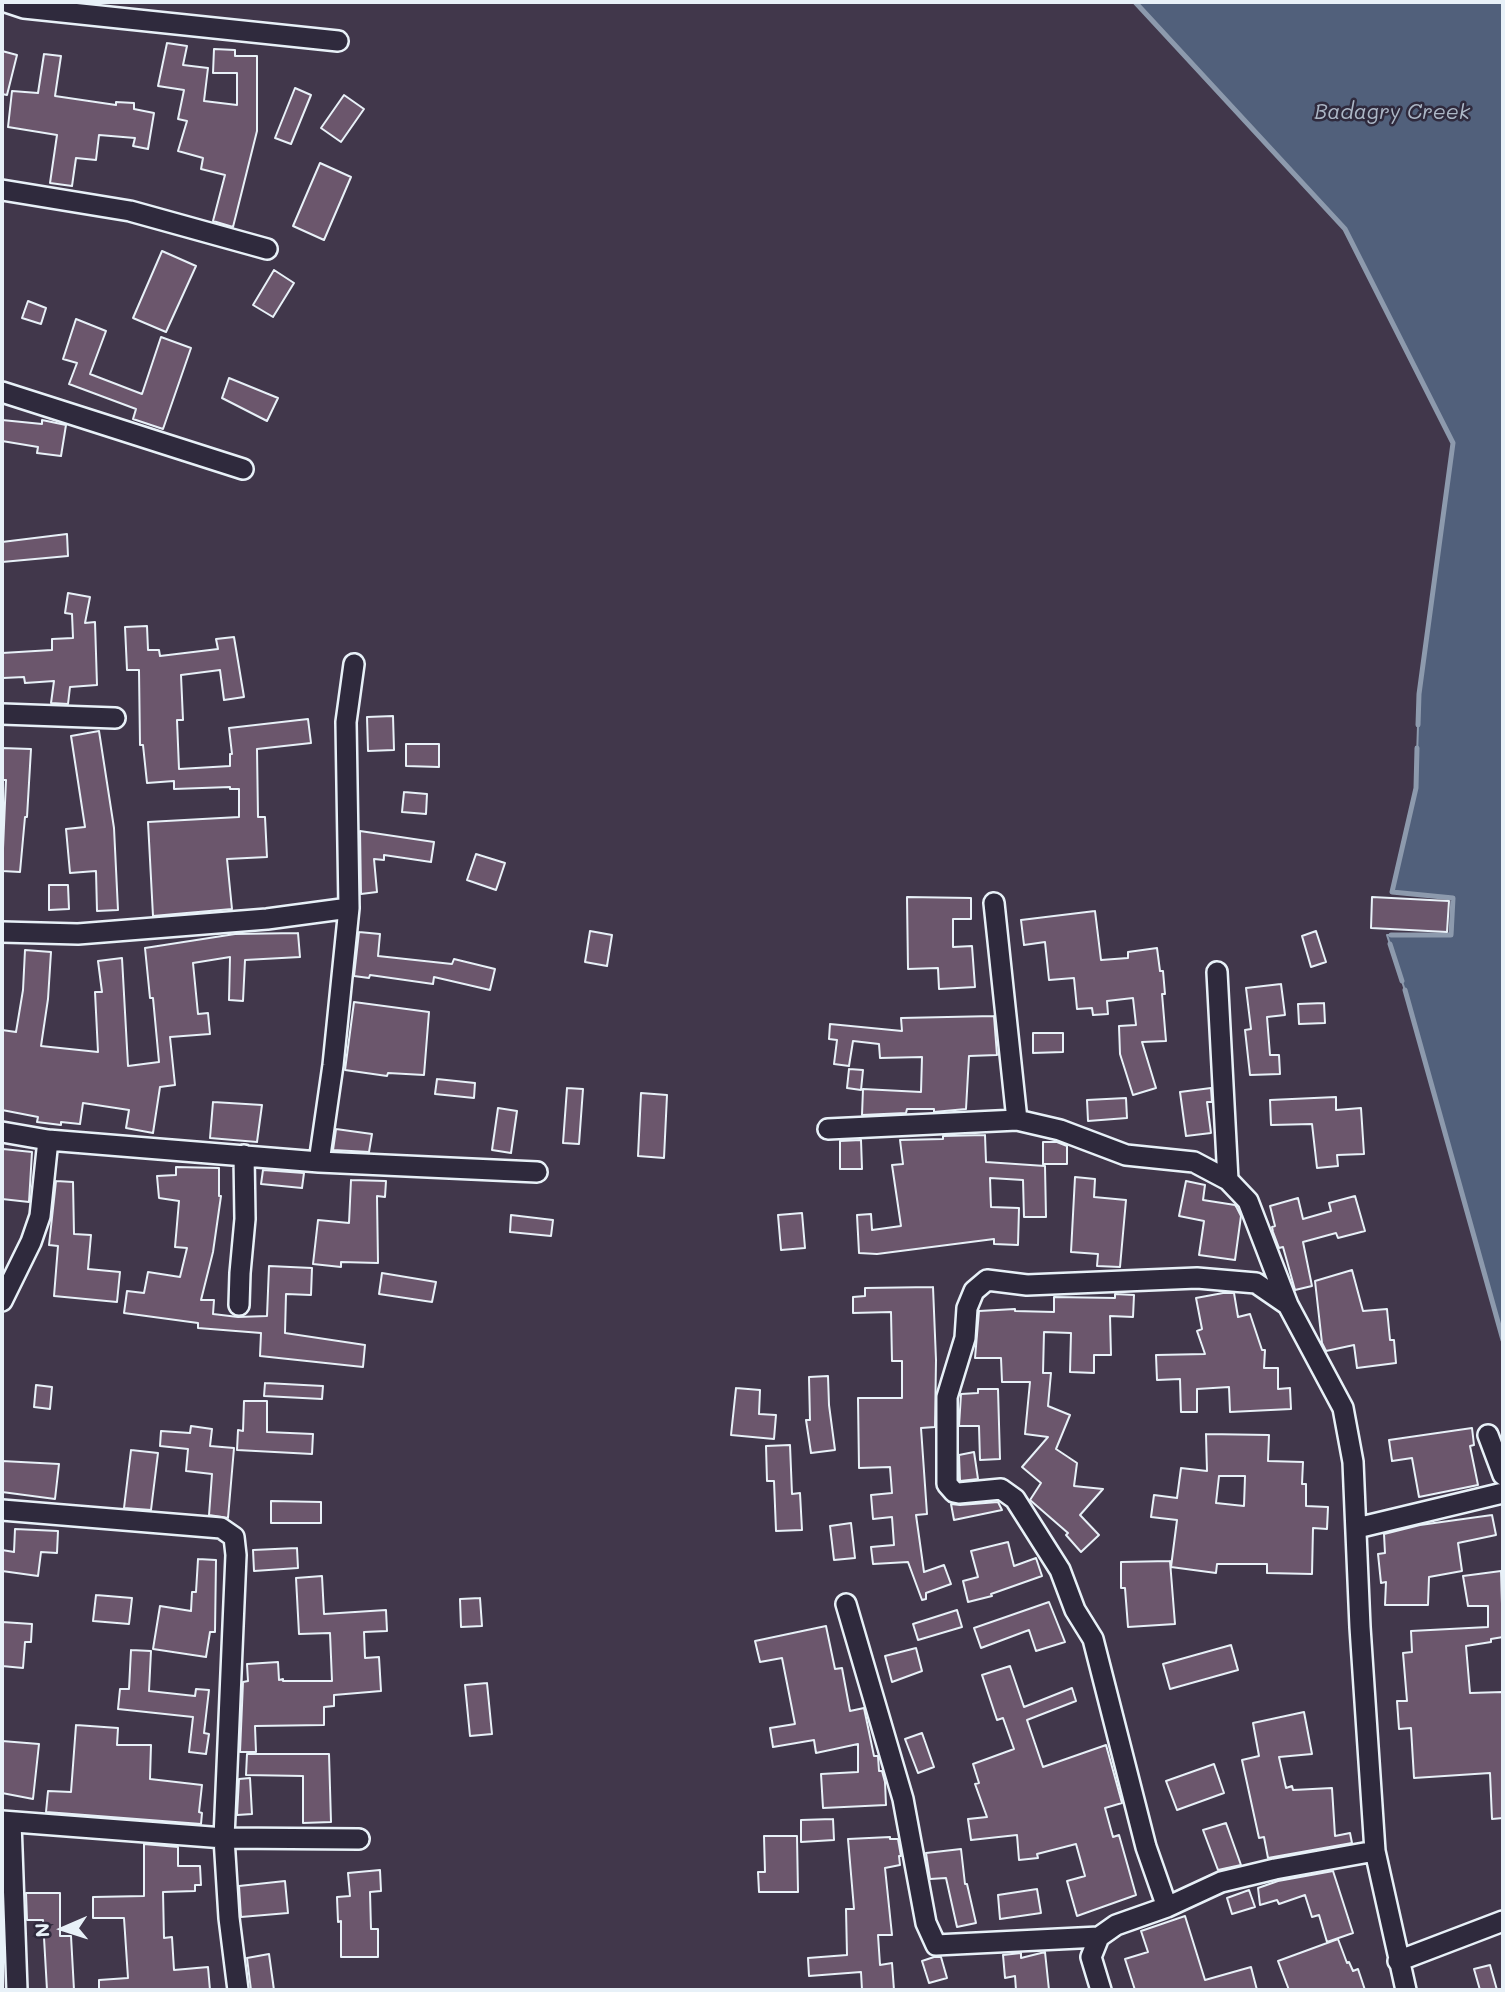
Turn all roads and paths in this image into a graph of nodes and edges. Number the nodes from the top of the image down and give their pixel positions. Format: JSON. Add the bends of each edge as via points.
{"nodes":[{"id":1,"x":6,"y":2,"type":"edge"},
{"id":2,"x":338,"y":41,"type":"dead end"},
{"id":3,"x":2,"y":190,"type":"edge"},
{"id":4,"x":267,"y":249,"type":"dead end"},
{"id":5,"x":2,"y":392,"type":"edge"},
{"id":6,"x":243,"y":469,"type":"dead end"},
{"id":7,"x":354,"y":664,"type":"dead end"},
{"id":8,"x":2,"y":713,"type":"edge"},
{"id":9,"x":116,"y":718,"type":"dead end"},
{"id":10,"x":994,"y":903,"type":"dead end"},
{"id":11,"x":349,"y":908,"type":"junction"},
{"id":12,"x":2,"y":932,"type":"edge"},
{"id":13,"x":1217,"y":972,"type":"dead end"},
{"id":14,"x":1017,"y":1120,"type":"junction"},
{"id":15,"x":828,"y":1129,"type":"dead end"},
{"id":16,"x":2,"y":1132,"type":"edge"},
{"id":17,"x":48,"y":1140,"type":"junction"},
{"id":18,"x":244,"y":1154,"type":"junction"},
{"id":19,"x":319,"y":1162,"type":"junction"},
{"id":20,"x":537,"y":1172,"type":"dead end"},
{"id":21,"x":1228,"y":1180,"type":"junction"},
{"id":22,"x":2,"y":1301,"type":"edge"},
{"id":23,"x":239,"y":1305,"type":"dead end"},
{"id":24,"x":1288,"y":1305,"type":"junction"},
{"id":25,"x":1489,"y":1435,"type":"dead end"},
{"id":26,"x":1503,"y":1475,"type":"edge"},
{"id":27,"x":1503,"y":1493,"type":"edge"},
{"id":28,"x":2,"y":1510,"type":"edge"},
{"id":29,"x":1357,"y":1528,"type":"junction"},
{"id":30,"x":846,"y":1604,"type":"dead end"},
{"id":31,"x":7,"y":1821,"type":"edge"},
{"id":32,"x":224,"y":1838,"type":"junction"},
{"id":33,"x":359,"y":1839,"type":"dead end"},
{"id":34,"x":1375,"y":1851,"type":"junction"},
{"id":35,"x":1167,"y":1906,"type":"junction"},
{"id":36,"x":1503,"y":1921,"type":"edge"},
{"id":37,"x":1099,"y":1937,"type":"junction"},
{"id":38,"x":1398,"y":1961,"type":"junction"},
{"id":39,"x":17,"y":1990,"type":"edge"},
{"id":40,"x":238,"y":1990,"type":"edge"},
{"id":41,"x":1101,"y":1990,"type":"edge"},
{"id":42,"x":1406,"y":1990,"type":"edge"}],
"edges":[{"from":1,"to":2,"type":"street","via":[[24,8]]},
{"from":3,"to":4,"type":"street","via":[[130,211]]},
{"from":5,"to":6,"type":"street"},
{"from":7,"to":11,"type":"street","via":[[346,722]]},
{"from":8,"to":9,"type":"street"},
{"from":10,"to":14,"type":"street"},
{"from":11,"to":12,"type":"street","via":[[78,934]]},
{"from":11,"to":19,"type":"street"},
{"from":13,"to":21,"type":"street"},
{"from":14,"to":15,"type":"street"},
{"from":14,"to":21,"type":"street","via":[[1060,1130],[1126,1155],[1194,1162]]},
{"from":16,"to":17,"type":"street"},
{"from":17,"to":18,"type":"street"},
{"from":17,"to":22,"type":"street","via":[[40,1216]]},
{"from":18,"to":19,"type":"street"},
{"from":18,"to":23,"type":"street"},
{"from":19,"to":20,"type":"street"},
{"from":21,"to":24,"type":"street","via":[[1248,1201]]},
{"from":24,"to":29,"type":"street","via":[[1343,1408],[1353,1462]]},
{"from":24,"to":35,"type":"street","via":[[1256,1283],[1197,1278],[1027,1285],[987,1280],[974,1291],[967,1308],[965,1338],[947,1397],[947,1484],[959,1493],[1001,1489],[1009,1493],[1060,1570],[1069,1598],[1093,1639],[1146,1847]]},
{"from":25,"to":26,"type":"street"},
{"from":27,"to":29,"type":"street"},
{"from":28,"to":32,"type":"street","via":[[221,1528],[234,1537]]},
{"from":29,"to":34,"type":"street"},
{"from":30,"to":37,"type":"street","via":[[903,1799],[926,1923],[936,1945]]},
{"from":31,"to":32,"type":"street"},
{"from":31,"to":39,"type":"street"},
{"from":32,"to":33,"type":"street"},
{"from":32,"to":40,"type":"street"},
{"from":34,"to":35,"type":"street","via":[[1221,1882]]},
{"from":34,"to":38,"type":"street"},
{"from":35,"to":37,"type":"street","via":[[1116,1925]]},
{"from":36,"to":38,"type":"street"},
{"from":37,"to":41,"type":"street","via":[[1091,1957]]},
{"from":38,"to":42,"type":"street"}]}
